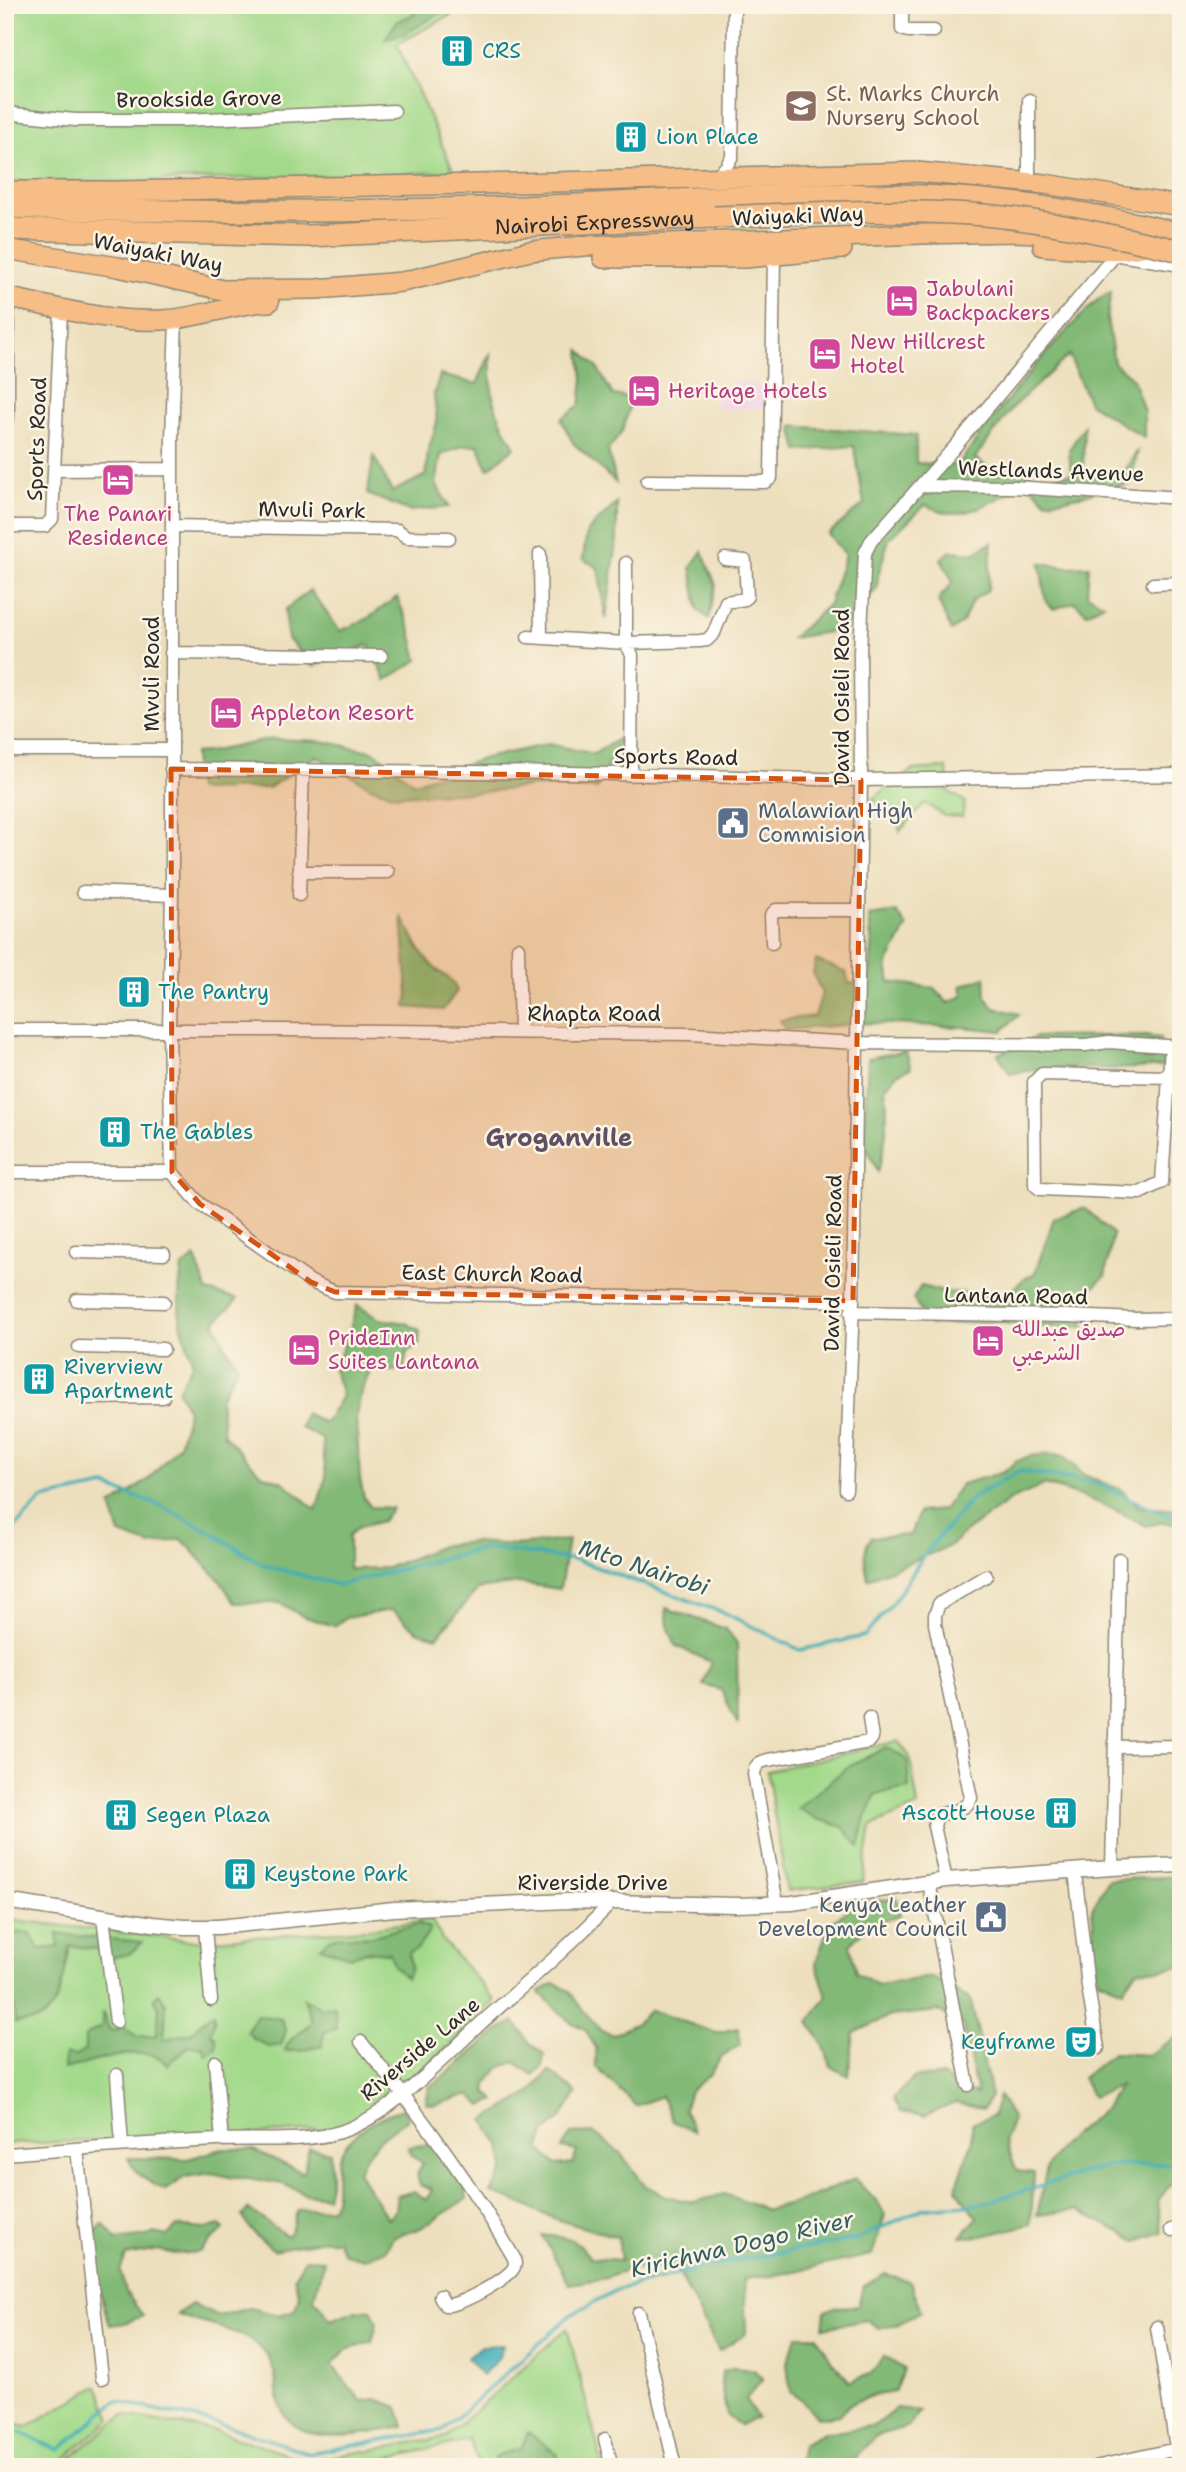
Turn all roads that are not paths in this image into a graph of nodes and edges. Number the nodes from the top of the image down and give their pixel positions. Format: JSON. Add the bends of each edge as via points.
{"nodes":[{"id":1,"x":734,"y":5,"type":"edge"},
{"id":2,"x":902,"y":5,"type":"edge"},
{"id":3,"x":934,"y":31,"type":"dead end"},
{"id":4,"x":1029,"y":100,"type":"dead end"},
{"id":5,"x":394,"y":111,"type":"dead end"},
{"id":6,"x":5,"y":113,"type":"edge"},
{"id":7,"x":732,"y":156,"type":"junction"},
{"id":8,"x":752,"y":177,"type":"junction"},
{"id":9,"x":1029,"y":182,"type":"junction"},
{"id":10,"x":5,"y":191,"type":"edge"},
{"id":11,"x":714,"y":198,"type":"junction"},
{"id":12,"x":1181,"y":206,"type":"edge"},
{"id":13,"x":5,"y":207,"type":"edge"},
{"id":14,"x":5,"y":229,"type":"edge"},
{"id":15,"x":1181,"y":234,"type":"edge"},
{"id":16,"x":1158,"y":238,"type":"junction"},
{"id":17,"x":1181,"y":241,"type":"edge"},
{"id":18,"x":5,"y":249,"type":"edge"},
{"id":19,"x":1181,"y":251,"type":"edge"},
{"id":20,"x":1117,"y":252,"type":"junction"},
{"id":21,"x":774,"y":255,"type":"junction"},
{"id":22,"x":1181,"y":265,"type":"edge"},
{"id":23,"x":7,"y":298,"type":"edge"},
{"id":24,"x":61,"y":310,"type":"junction"},
{"id":25,"x":176,"y":319,"type":"junction"},
{"id":26,"x":8,"y":417,"type":"dead end"},
{"id":27,"x":172,"y":469,"type":"junction"},
{"id":28,"x":55,"y":470,"type":"junction"},
{"id":29,"x":647,"y":481,"type":"dead end"},
{"id":30,"x":920,"y":486,"type":"junction"},
{"id":31,"x":1181,"y":498,"type":"edge"},
{"id":32,"x":5,"y":526,"type":"edge"},
{"id":33,"x":172,"y":526,"type":"junction"},
{"id":34,"x":449,"y":538,"type":"dead end"},
{"id":35,"x":540,"y":554,"type":"dead end"},
{"id":36,"x":725,"y":559,"type":"dead end"},
{"id":37,"x":626,"y":563,"type":"dead end"},
{"id":38,"x":1181,"y":583,"type":"edge"},
{"id":39,"x":1153,"y":584,"type":"dead end"},
{"id":40,"x":626,"y":643,"type":"junction"},
{"id":41,"x":171,"y":653,"type":"junction"},
{"id":42,"x":381,"y":656,"type":"dead end"},
{"id":43,"x":5,"y":750,"type":"edge"},
{"id":44,"x":171,"y":750,"type":"junction"},
{"id":45,"x":171,"y":769,"type":"junction"},
{"id":46,"x":303,"y":771,"type":"junction"},
{"id":47,"x":631,"y":775,"type":"junction"},
{"id":48,"x":1181,"y":775,"type":"edge"},
{"id":49,"x":861,"y":780,"type":"junction"},
{"id":50,"x":299,"y":872,"type":"junction"},
{"id":51,"x":388,"y":872,"type":"dead end"},
{"id":52,"x":83,"y":892,"type":"dead end"},
{"id":53,"x":172,"y":895,"type":"junction"},
{"id":54,"x":299,"y":895,"type":"dead end"},
{"id":55,"x":859,"y":910,"type":"junction"},
{"id":56,"x":772,"y":943,"type":"dead end"},
{"id":57,"x":518,"y":948,"type":"dead end"},
{"id":58,"x":169,"y":1029,"type":"junction"},
{"id":59,"x":5,"y":1030,"type":"edge"},
{"id":60,"x":520,"y":1032,"type":"junction"},
{"id":61,"x":857,"y":1043,"type":"junction"},
{"id":62,"x":1176,"y":1047,"type":"edge"},
{"id":63,"x":1169,"y":1077,"type":"junction"},
{"id":64,"x":5,"y":1172,"type":"edge"},
{"id":65,"x":172,"y":1172,"type":"junction"},
{"id":66,"x":76,"y":1252,"type":"dead end"},
{"id":67,"x":164,"y":1254,"type":"dead end"},
{"id":68,"x":77,"y":1300,"type":"dead end"},
{"id":69,"x":164,"y":1302,"type":"dead end"},
{"id":70,"x":852,"y":1306,"type":"junction"},
{"id":71,"x":1181,"y":1318,"type":"edge"},
{"id":72,"x":79,"y":1347,"type":"dead end"},
{"id":73,"x":163,"y":1349,"type":"dead end"},
{"id":74,"x":163,"y":1397,"type":"dead end"},
{"id":75,"x":86,"y":1398,"type":"dead end"},
{"id":76,"x":846,"y":1490,"type":"dead end"},
{"id":77,"x":1119,"y":1559,"type":"dead end"},
{"id":78,"x":986,"y":1576,"type":"dead end"},
{"id":79,"x":869,"y":1718,"type":"dead end"},
{"id":80,"x":1115,"y":1746,"type":"junction"},
{"id":81,"x":1181,"y":1746,"type":"edge"},
{"id":82,"x":1181,"y":1865,"type":"edge"},
{"id":83,"x":1112,"y":1868,"type":"junction"},
{"id":84,"x":1075,"y":1871,"type":"junction"},
{"id":85,"x":946,"y":1880,"type":"junction"},
{"id":86,"x":929,"y":1882,"type":"junction"},
{"id":87,"x":5,"y":1901,"type":"edge"},
{"id":88,"x":612,"y":1902,"type":"junction"},
{"id":89,"x":777,"y":1904,"type":"junction"},
{"id":90,"x":103,"y":1917,"type":"junction"},
{"id":91,"x":205,"y":1927,"type":"junction"},
{"id":92,"x":211,"y":2000,"type":"dead end"},
{"id":93,"x":116,"y":2022,"type":"dead end"},
{"id":94,"x":361,"y":2042,"type":"dead end"},
{"id":95,"x":1098,"y":2048,"type":"dead end"},
{"id":96,"x":215,"y":2062,"type":"dead end"},
{"id":97,"x":117,"y":2075,"type":"dead end"},
{"id":98,"x":968,"y":2085,"type":"dead end"},
{"id":99,"x":403,"y":2093,"type":"junction"},
{"id":100,"x":222,"y":2140,"type":"junction"},
{"id":101,"x":122,"y":2145,"type":"junction"},
{"id":102,"x":78,"y":2149,"type":"junction"},
{"id":103,"x":5,"y":2154,"type":"edge"},
{"id":104,"x":440,"y":2297,"type":"dead end"},
{"id":105,"x":639,"y":2314,"type":"dead end"},
{"id":106,"x":1157,"y":2327,"type":"dead end"},
{"id":107,"x":103,"y":2378,"type":"dead end"},
{"id":108,"x":605,"y":2439,"type":"dead end"},
{"id":109,"x":1179,"y":2449,"type":"edge"},
{"id":110,"x":612,"y":2467,"type":"edge"},
{"id":111,"x":675,"y":2467,"type":"edge"},
{"id":112,"x":1096,"y":2467,"type":"edge"},
{"id":113,"x":1179,"y":2467,"type":"edge"}],
"edges":[{"from":1,"to":7,"type":"street"},
{"from":2,"to":3,"type":"street","via":[[902,29]]},
{"from":4,"to":9,"type":"street"},
{"from":5,"to":6,"type":"street","name":"Brookside Grove","via":[[183,120],[75,120]]},
{"from":7,"to":8,"type":"street"},
{"from":7,"to":11,"type":"street"},
{"from":8,"to":9,"type":"highway","name":"Waiyaki Way","via":[[917,172]]},
{"from":8,"to":11,"type":"highway","name":"Waiyaki Way"},
{"from":9,"to":12,"type":"highway","name":"Waiyaki Way"},
{"from":10,"to":11,"type":"highway","name":"Waiyaki Way"},
{"from":11,"to":13,"type":"highway","name":"Nairobi Expressway","via":[[309,211]]},
{"from":11,"to":14,"type":"highway","name":"Nairobi Expressway","via":[[384,233],[309,236]]},
{"from":11,"to":15,"type":"highway","name":"Nairobi Expressway","via":[[838,194],[965,198]]},
{"from":11,"to":19,"type":"highway","name":"Nairobi Expressway","bridge":true,"via":[[837,213],[971,214],[1067,225]]},
{"from":16,"to":17,"type":"highway","name":"Waiyaki Way"},
{"from":16,"to":18,"type":"highway","name":"Waiyaki Way","via":[[1012,232],[584,246],[530,251],[402,282],[223,290]]},
{"from":16,"to":20,"type":"highway","via":[[1145,247]]},
{"from":20,"to":21,"type":"highway","via":[[1004,244]]},
{"from":20,"to":22,"type":"street"},
{"from":20,"to":30,"type":"street","name":"David Osieli Road"},
{"from":21,"to":25,"type":"highway","via":[[538,261],[450,283],[317,300],[244,303]]},
{"from":21,"to":29,"type":"street","via":[[771,478],[765,482]]},
{"from":23,"to":24,"type":"highway"},
{"from":23,"to":26,"type":"street"},
{"from":24,"to":25,"type":"highway"},
{"from":24,"to":28,"type":"street","name":"Sports Road"},
{"from":25,"to":27,"type":"street","name":"Mvuli Road"},
{"from":27,"to":28,"type":"street"},
{"from":27,"to":33,"type":"street","name":"Mvuli Road"},
{"from":28,"to":32,"type":"street","name":"Sports Road","via":[[50,523]]},
{"from":30,"to":31,"type":"street","name":"Westlands Avenue"},
{"from":30,"to":49,"type":"street","name":"David Osieli Road","via":[[870,541],[865,553]]},
{"from":33,"to":34,"type":"street","name":"Mvuli Park","via":[[397,530],[407,537]]},
{"from":33,"to":41,"type":"street","name":"Mvuli Road"},
{"from":35,"to":40,"type":"street","via":[[535,638]]},
{"from":36,"to":40,"type":"street","via":[[745,561],[747,596],[726,602],[711,637],[691,642]]},
{"from":37,"to":40,"type":"street"},
{"from":38,"to":39,"type":"street"},
{"from":40,"to":47,"type":"street","via":[[632,655]]},
{"from":41,"to":42,"type":"street"},
{"from":41,"to":44,"type":"street","name":"Mvuli Road"},
{"from":43,"to":44,"type":"street"},
{"from":44,"to":45,"type":"street","name":"Mvuli Road"},
{"from":45,"to":46,"type":"street","name":"Sports Road"},
{"from":45,"to":53,"type":"street","name":"Mvuli Road"},
{"from":46,"to":47,"type":"street","name":"Sports Road"},
{"from":46,"to":50,"type":"street"},
{"from":47,"to":49,"type":"street","name":"Sports Road"},
{"from":48,"to":49,"type":"street","name":"Sports Road"},
{"from":49,"to":55,"type":"street","name":"David Osieli Road"},
{"from":50,"to":51,"type":"street"},
{"from":50,"to":54,"type":"street"},
{"from":52,"to":53,"type":"street"},
{"from":53,"to":58,"type":"street","name":"Mvuli Road"},
{"from":55,"to":56,"type":"street","via":[[776,910],[771,915]]},
{"from":55,"to":61,"type":"street","name":"David Osieli Road"},
{"from":57,"to":60,"type":"street"},
{"from":58,"to":59,"type":"street","name":"Rhapta Road"},
{"from":58,"to":60,"type":"street","name":"Rhapta Road"},
{"from":58,"to":65,"type":"street"},
{"from":60,"to":61,"type":"street","name":"Rhapta Road","via":[[690,1034]]},
{"from":61,"to":62,"type":"street","name":"Rhapta Road","via":[[1109,1042]]},
{"from":61,"to":70,"type":"street","name":"David Osieli Road"},
{"from":62,"to":63,"type":"street"},
{"from":63,"to":63,"type":"street","via":[[1162,1182],[1140,1193],[1040,1189],[1035,1185],[1037,1078],[1042,1074]]},
{"from":64,"to":65,"type":"street"},
{"from":65,"to":70,"type":"street","name":"East Church Road","via":[[200,1204],[311,1282],[335,1292]]},
{"from":66,"to":67,"type":"street"},
{"from":68,"to":69,"type":"street"},
{"from":70,"to":71,"type":"street","name":"Lantana Road"},
{"from":70,"to":76,"type":"street","name":"David Osieli Road"},
{"from":72,"to":73,"type":"street"},
{"from":74,"to":75,"type":"street"},
{"from":77,"to":80,"type":"street"},
{"from":78,"to":85,"type":"street","via":[[944,1600],[935,1615],[971,1798],[962,1809],[937,1815],[934,1823]]},
{"from":79,"to":89,"type":"street","via":[[869,1742],[761,1761],[755,1767]]},
{"from":80,"to":81,"type":"street"},
{"from":80,"to":83,"type":"street"},
{"from":82,"to":83,"type":"street","name":"Riverside Drive"},
{"from":83,"to":84,"type":"street","name":"Riverside Drive"},
{"from":84,"to":85,"type":"street","name":"Riverside Drive"},
{"from":84,"to":95,"type":"street"},
{"from":85,"to":86,"type":"street","name":"Riverside Drive"},
{"from":86,"to":89,"type":"street","name":"Riverside Drive"},
{"from":86,"to":98,"type":"street"},
{"from":87,"to":90,"type":"street","name":"Riverside Drive"},
{"from":88,"to":89,"type":"street","name":"Riverside Drive"},
{"from":88,"to":91,"type":"street","name":"Riverside Drive","via":[[394,1909]]},
{"from":88,"to":99,"type":"street","name":"Riverside Lane"},
{"from":90,"to":91,"type":"street","name":"Riverside Drive"},
{"from":90,"to":93,"type":"street"},
{"from":91,"to":92,"type":"street"},
{"from":94,"to":99,"type":"street"},
{"from":96,"to":100,"type":"street"},
{"from":97,"to":101,"type":"street"},
{"from":99,"to":100,"type":"street","name":"Riverside Lane","via":[[338,2133]]},
{"from":99,"to":104,"type":"street","via":[[514,2258],[512,2270],[484,2290],[452,2306]]},
{"from":100,"to":101,"type":"street","name":"Riverside Lane"},
{"from":101,"to":102,"type":"street","name":"Riverside Lane"},
{"from":102,"to":103,"type":"street","name":"Riverside Lane"},
{"from":102,"to":107,"type":"street"},
{"from":105,"to":111,"type":"street"},
{"from":106,"to":109,"type":"street"},
{"from":108,"to":110,"type":"street"},
{"from":109,"to":112,"type":"street"},
{"from":109,"to":113,"type":"street"}]}
